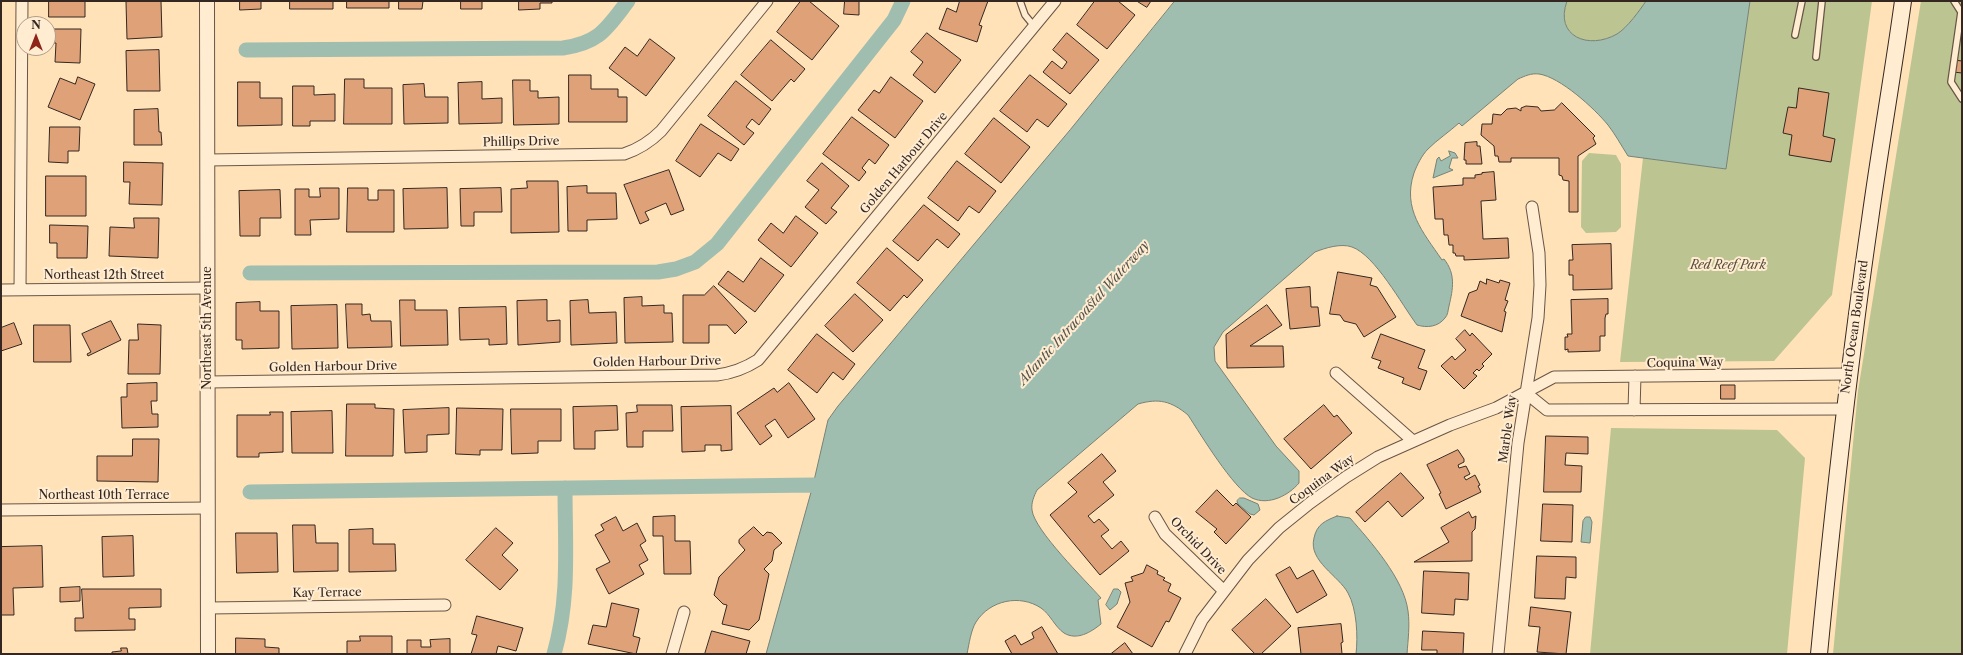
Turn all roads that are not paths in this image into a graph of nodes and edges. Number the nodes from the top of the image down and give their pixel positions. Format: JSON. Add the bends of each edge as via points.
{"nodes":[{"id":1,"x":22,"y":1,"type":"edge"},
{"id":2,"x":207,"y":1,"type":"edge"},
{"id":3,"x":767,"y":1,"type":"edge"},
{"id":4,"x":1020,"y":1,"type":"edge"},
{"id":5,"x":1055,"y":1,"type":"edge"},
{"id":6,"x":1802,"y":1,"type":"edge"},
{"id":7,"x":1822,"y":1,"type":"edge"},
{"id":8,"x":1903,"y":1,"type":"edge"},
{"id":9,"x":1954,"y":1,"type":"edge"},
{"id":10,"x":1034,"y":26,"type":"junction"},
{"id":11,"x":1795,"y":36,"type":"dead end"},
{"id":12,"x":1816,"y":57,"type":"dead end"},
{"id":13,"x":1962,"y":99,"type":"edge"},
{"id":14,"x":208,"y":160,"type":"junction"},
{"id":15,"x":1532,"y":207,"type":"dead end"},
{"id":16,"x":208,"y":288,"type":"junction"},
{"id":17,"x":1,"y":290,"type":"edge"},
{"id":18,"x":20,"y":290,"type":"junction"},
{"id":19,"x":1336,"y":373,"type":"dead end"},
{"id":20,"x":1849,"y":374,"type":"junction"},
{"id":21,"x":1635,"y":376,"type":"junction"},
{"id":22,"x":208,"y":382,"type":"junction"},
{"id":23,"x":1526,"y":393,"type":"junction"},
{"id":24,"x":1844,"y":409,"type":"junction"},
{"id":25,"x":1634,"y":410,"type":"junction"},
{"id":26,"x":1413,"y":441,"type":"junction"},
{"id":27,"x":208,"y":508,"type":"junction"},
{"id":28,"x":1,"y":510,"type":"edge"},
{"id":29,"x":1155,"y":517,"type":"dead end"},
{"id":30,"x":1224,"y":591,"type":"junction"},
{"id":31,"x":445,"y":605,"type":"dead end"},
{"id":32,"x":208,"y":608,"type":"junction"},
{"id":33,"x":684,"y":612,"type":"dead end"},
{"id":34,"x":208,"y":654,"type":"edge"},
{"id":35,"x":672,"y":654,"type":"edge"},
{"id":36,"x":1185,"y":654,"type":"edge"},
{"id":37,"x":1498,"y":654,"type":"edge"},
{"id":38,"x":1819,"y":654,"type":"edge"}],
"edges":[{"from":1,"to":18,"type":"street"},
{"from":2,"to":14,"type":"street","name":"Northeast 5th Avenue"},
{"from":3,"to":14,"type":"street","name":"Phillips Drive","via":[[661,131],[651,141],[624,154]]},
{"from":4,"to":10,"type":"lane","via":[[1025,15]]},
{"from":5,"to":10,"type":"street","name":"Golden Harbour Drive"},
{"from":6,"to":11,"type":"lane"},
{"from":7,"to":12,"type":"lane"},
{"from":8,"to":20,"type":"main road","name":"North Ocean Boulevard"},
{"from":9,"to":13,"type":"lane","via":[[1961,12],[1950,82]]},
{"from":10,"to":22,"type":"street","name":"Golden Harbour Drive","via":[[758,360],[745,368],[717,375]]},
{"from":14,"to":16,"type":"street","name":"Northeast 5th Avenue"},
{"from":15,"to":23,"type":"street","name":"Marble Way","via":[[1539,253],[1540,285],[1538,318]]},
{"from":16,"to":18,"type":"street","name":"Northeast 12th Street"},
{"from":16,"to":22,"type":"street","name":"Northeast 5th Avenue"},
{"from":17,"to":18,"type":"street","name":"Northeast 12th Street"},
{"from":19,"to":26,"type":"street"},
{"from":20,"to":21,"type":"street","name":"Coquina Way"},
{"from":20,"to":24,"type":"main road","name":"North Ocean Boulevard"},
{"from":21,"to":23,"type":"street","name":"Coquina Way","via":[[1554,377]]},
{"from":21,"to":25,"type":"street"},
{"from":22,"to":27,"type":"street","name":"Northeast 5th Avenue"},
{"from":23,"to":25,"type":"street","via":[[1548,410]]},
{"from":23,"to":26,"type":"street","name":"Coquina Way","via":[[1496,408]]},
{"from":23,"to":37,"type":"street","name":"Marble Way","via":[[1516,459]]},
{"from":24,"to":25,"type":"street"},
{"from":24,"to":38,"type":"main road","name":"North Ocean Boulevard"},
{"from":26,"to":30,"type":"street","name":"Coquina Way","via":[[1359,469],[1310,503],[1248,560]]},
{"from":27,"to":28,"type":"street","name":"Northeast 10th Terrace"},
{"from":27,"to":32,"type":"street","name":"Northeast 5th Avenue"},
{"from":29,"to":30,"type":"street","name":"Orchid Drive","via":[[1165,534]]},
{"from":30,"to":36,"type":"street","name":"Coquina Way","via":[[1202,620]]},
{"from":31,"to":32,"type":"street","name":"Kay Terrace"},
{"from":32,"to":34,"type":"street","name":"Northeast 5th Avenue"},
{"from":33,"to":35,"type":"street"}]}
